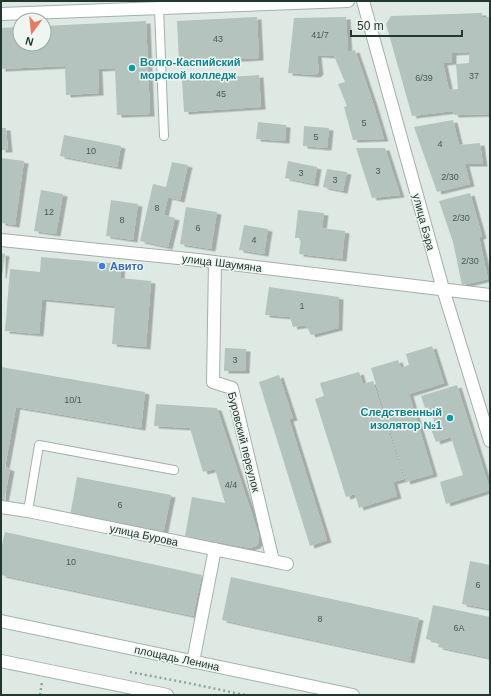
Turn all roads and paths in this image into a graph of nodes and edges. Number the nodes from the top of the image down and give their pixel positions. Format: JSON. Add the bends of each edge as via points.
{"nodes":[{"id":1,"x":348,"y":1,"type":"edge"},
{"id":2,"x":363,"y":1,"type":"edge"},
{"id":3,"x":159,"y":8,"type":"junction"},
{"id":4,"x":1,"y":14,"type":"edge"},
{"id":5,"x":164,"y":136,"type":"dead end"},
{"id":6,"x":1,"y":240,"type":"edge"},
{"id":7,"x":215,"y":262,"type":"junction"},
{"id":8,"x":443,"y":289,"type":"junction"},
{"id":9,"x":490,"y":295,"type":"edge"},
{"id":10,"x":490,"y":441,"type":"edge"},
{"id":11,"x":174,"y":470,"type":"dead end"},
{"id":12,"x":1,"y":507,"type":"edge"},
{"id":13,"x":28,"y":511,"type":"junction"},
{"id":14,"x":215,"y":549,"type":"junction"},
{"id":15,"x":273,"y":561,"type":"junction"},
{"id":16,"x":287,"y":564,"type":"dead end"},
{"id":17,"x":1,"y":621,"type":"edge"},
{"id":18,"x":1,"y":661,"type":"edge"},
{"id":19,"x":193,"y":662,"type":"junction"},
{"id":20,"x":188,"y":683,"type":"dead end"},
{"id":21,"x":167,"y":695,"type":"edge"},
{"id":22,"x":245,"y":695,"type":"edge"},
{"id":23,"x":353,"y":695,"type":"edge"}],
"edges":[{"from":1,"to":3,"type":"street"},
{"from":2,"to":8,"type":"street","name":"улица Бэра"},
{"from":3,"to":4,"type":"street"},
{"from":3,"to":5,"type":"lane"},
{"from":6,"to":7,"type":"street","name":"улица Шаумяна"},
{"from":7,"to":8,"type":"street","name":"улица Шаумяна"},
{"from":7,"to":15,"type":"street","name":"Буровский переулок","via":[[213,382],[232,388]]},
{"from":8,"to":9,"type":"street","name":"улица Шаумяна"},
{"from":8,"to":10,"type":"street","name":"улица Бэра"},
{"from":11,"to":13,"type":"lane","via":[[39,445]]},
{"from":12,"to":13,"type":"street","name":"улица Бурова"},
{"from":13,"to":14,"type":"street","name":"улица Бурова"},
{"from":14,"to":15,"type":"street","name":"улица Бурова"},
{"from":14,"to":19,"type":"street"},
{"from":15,"to":16,"type":"street","name":"улица Бурова"},
{"from":17,"to":19,"type":"street","name":"площадь Ленина"},
{"from":18,"to":21,"type":"street"},
{"from":19,"to":23,"type":"street","name":"площадь Ленина"},
{"from":20,"to":22,"type":"path"}]}
